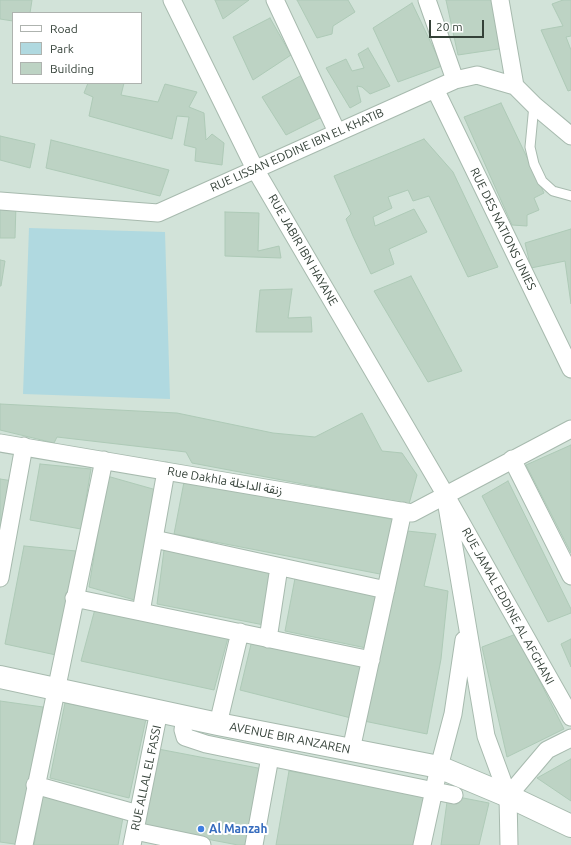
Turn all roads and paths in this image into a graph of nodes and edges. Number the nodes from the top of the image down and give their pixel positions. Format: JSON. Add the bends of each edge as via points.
{"nodes":[{"id":1,"x":172,"y":0,"type":"edge"},
{"id":2,"x":275,"y":0,"type":"edge"},
{"id":3,"x":427,"y":0,"type":"edge"},
{"id":4,"x":500,"y":0,"type":"edge"},
{"id":5,"x":455,"y":80,"type":"junction"},
{"id":6,"x":515,"y":86,"type":"junction"},
{"id":7,"x":435,"y":89,"type":"junction"},
{"id":8,"x":534,"y":105,"type":"junction"},
{"id":9,"x":337,"y":132,"type":"junction"},
{"id":10,"x":571,"y":136,"type":"edge"},
{"id":11,"x":255,"y":169,"type":"junction"},
{"id":12,"x":571,"y":196,"type":"edge"},
{"id":13,"x":0,"y":201,"type":"edge"},
{"id":14,"x":571,"y":369,"type":"edge"},
{"id":15,"x":571,"y":429,"type":"edge"},
{"id":16,"x":0,"y":443,"type":"edge"},
{"id":17,"x":24,"y":446,"type":"junction"},
{"id":18,"x":512,"y":459,"type":"junction"},
{"id":19,"x":104,"y":460,"type":"junction"},
{"id":20,"x":166,"y":471,"type":"junction"},
{"id":21,"x":445,"y":494,"type":"junction"},
{"id":22,"x":403,"y":511,"type":"junction"},
{"id":23,"x":154,"y":538,"type":"junction"},
{"id":24,"x":279,"y":567,"type":"junction"},
{"id":25,"x":571,"y":576,"type":"edge"},
{"id":26,"x":0,"y":578,"type":"edge"},
{"id":27,"x":386,"y":590,"type":"junction"},
{"id":28,"x":74,"y":598,"type":"junction"},
{"id":29,"x":141,"y":612,"type":"junction"},
{"id":30,"x":467,"y":624,"type":"junction"},
{"id":31,"x":240,"y":632,"type":"junction"},
{"id":32,"x":268,"y":638,"type":"junction"},
{"id":33,"x":371,"y":660,"type":"junction"},
{"id":34,"x":0,"y":677,"type":"edge"},
{"id":35,"x":56,"y":690,"type":"junction"},
{"id":36,"x":159,"y":711,"type":"junction"},
{"id":37,"x":185,"y":717,"type":"junction"},
{"id":38,"x":571,"y":717,"type":"edge"},
{"id":39,"x":218,"y":724,"type":"junction"},
{"id":40,"x":571,"y":738,"type":"edge"},
{"id":41,"x":351,"y":750,"type":"junction"},
{"id":42,"x":270,"y":757,"type":"junction"},
{"id":43,"x":438,"y":767,"type":"junction"},
{"id":44,"x":36,"y":785,"type":"junction"},
{"id":45,"x":434,"y":791,"type":"junction"},
{"id":46,"x":454,"y":795,"type":"dead end"},
{"id":47,"x":508,"y":796,"type":"junction"},
{"id":48,"x":138,"y":814,"type":"junction"},
{"id":49,"x":571,"y":826,"type":"edge"},
{"id":50,"x":134,"y":838,"type":"edge"},
{"id":51,"x":24,"y":845,"type":"edge"},
{"id":52,"x":202,"y":845,"type":"edge"},
{"id":53,"x":254,"y":845,"type":"edge"},
{"id":54,"x":422,"y":845,"type":"edge"},
{"id":55,"x":509,"y":845,"type":"edge"}],
"edges":[{"from":1,"to":11,"type":"street","name":"RUE JABIR IBN HAYANE"},
{"from":2,"to":9,"type":"street"},
{"from":3,"to":5,"type":"street"},
{"from":4,"to":6,"type":"street"},
{"from":5,"to":6,"type":"street","name":"RUE LISSAN EDDINE IBN EL KHATIB","via":[[477,75]]},
{"from":5,"to":7,"type":"street","name":"RUE LISSAN EDDINE IBN EL KHATIB"},
{"from":6,"to":8,"type":"street","name":"RUE LISSAN EDDINE IBN EL KHATIB"},
{"from":7,"to":9,"type":"street","name":"RUE LISSAN EDDINE IBN EL KHATIB"},
{"from":7,"to":14,"type":"street","name":"RUE DES NATIONS UNIES"},
{"from":8,"to":10,"type":"street","name":"RUE LISSAN EDDINE IBN EL KHATIB"},
{"from":8,"to":12,"type":"lane","via":[[530,146],[534,164],[542,181],[553,191]]},
{"from":9,"to":11,"type":"street","name":"RUE LISSAN EDDINE IBN EL KHATIB"},
{"from":11,"to":13,"type":"street","name":"RUE LISSAN EDDINE IBN EL KHATIB","via":[[158,213]]},
{"from":11,"to":21,"type":"street","name":"RUE JABIR IBN HAYANE"},
{"from":15,"to":18,"type":"street","name":"Rue Dakhla زنقة الداخلة"},
{"from":16,"to":17,"type":"street","name":"Rue Dakhla زنقة الداخلة"},
{"from":17,"to":19,"type":"street","name":"Rue Dakhla زنقة الداخلة"},
{"from":17,"to":26,"type":"street"},
{"from":18,"to":21,"type":"street","name":"Rue Dakhla زنقة الداخلة"},
{"from":18,"to":25,"type":"street"},
{"from":19,"to":20,"type":"street","name":"Rue Dakhla زنقة الداخلة"},
{"from":19,"to":28,"type":"street"},
{"from":20,"to":22,"type":"street","name":"Rue Dakhla زنقة الداخلة"},
{"from":20,"to":23,"type":"street"},
{"from":21,"to":22,"type":"street","name":"Rue Dakhla زنقة الداخلة","via":[[412,513]]},
{"from":21,"to":30,"type":"street"},
{"from":21,"to":38,"type":"street","name":"RUE JAMAL EDDINE AL AFGHANI"},
{"from":22,"to":27,"type":"street"},
{"from":23,"to":24,"type":"street"},
{"from":23,"to":29,"type":"street"},
{"from":24,"to":27,"type":"street"},
{"from":24,"to":32,"type":"street"},
{"from":27,"to":33,"type":"street"},
{"from":28,"to":29,"type":"street"},
{"from":28,"to":35,"type":"street"},
{"from":29,"to":31,"type":"street"},
{"from":30,"to":43,"type":"street","via":[[454,714]]},
{"from":30,"to":47,"type":"street","via":[[486,736]]},
{"from":31,"to":32,"type":"street"},
{"from":31,"to":39,"type":"street"},
{"from":32,"to":33,"type":"street"},
{"from":33,"to":41,"type":"street"},
{"from":34,"to":35,"type":"street","name":"AVENUE BIR ANZAREN"},
{"from":35,"to":36,"type":"street","name":"AVENUE BIR ANZAREN"},
{"from":35,"to":44,"type":"street"},
{"from":36,"to":37,"type":"street","name":"AVENUE BIR ANZAREN"},
{"from":36,"to":48,"type":"street","name":"RUE ALLAL EL FASSI"},
{"from":37,"to":39,"type":"street","name":"AVENUE BIR ANZAREN"},
{"from":37,"to":42,"type":"street","via":[[185,737],[206,744]]},
{"from":39,"to":41,"type":"street","name":"AVENUE BIR ANZAREN"},
{"from":40,"to":47,"type":"street","via":[[547,750]]},
{"from":41,"to":43,"type":"street","name":"AVENUE BIR ANZAREN"},
{"from":42,"to":45,"type":"street"},
{"from":42,"to":53,"type":"street"},
{"from":43,"to":45,"type":"street"},
{"from":43,"to":47,"type":"street","name":"AVENUE BIR ANZAREN"},
{"from":44,"to":48,"type":"street"},
{"from":44,"to":51,"type":"street"},
{"from":45,"to":46,"type":"street"},
{"from":45,"to":54,"type":"street"},
{"from":47,"to":49,"type":"street","name":"AVENUE BIR ANZAREN"},
{"from":47,"to":55,"type":"street"},
{"from":48,"to":50,"type":"street","name":"RUE ALLAL EL FASSI"},
{"from":50,"to":52,"type":"street"}]}
